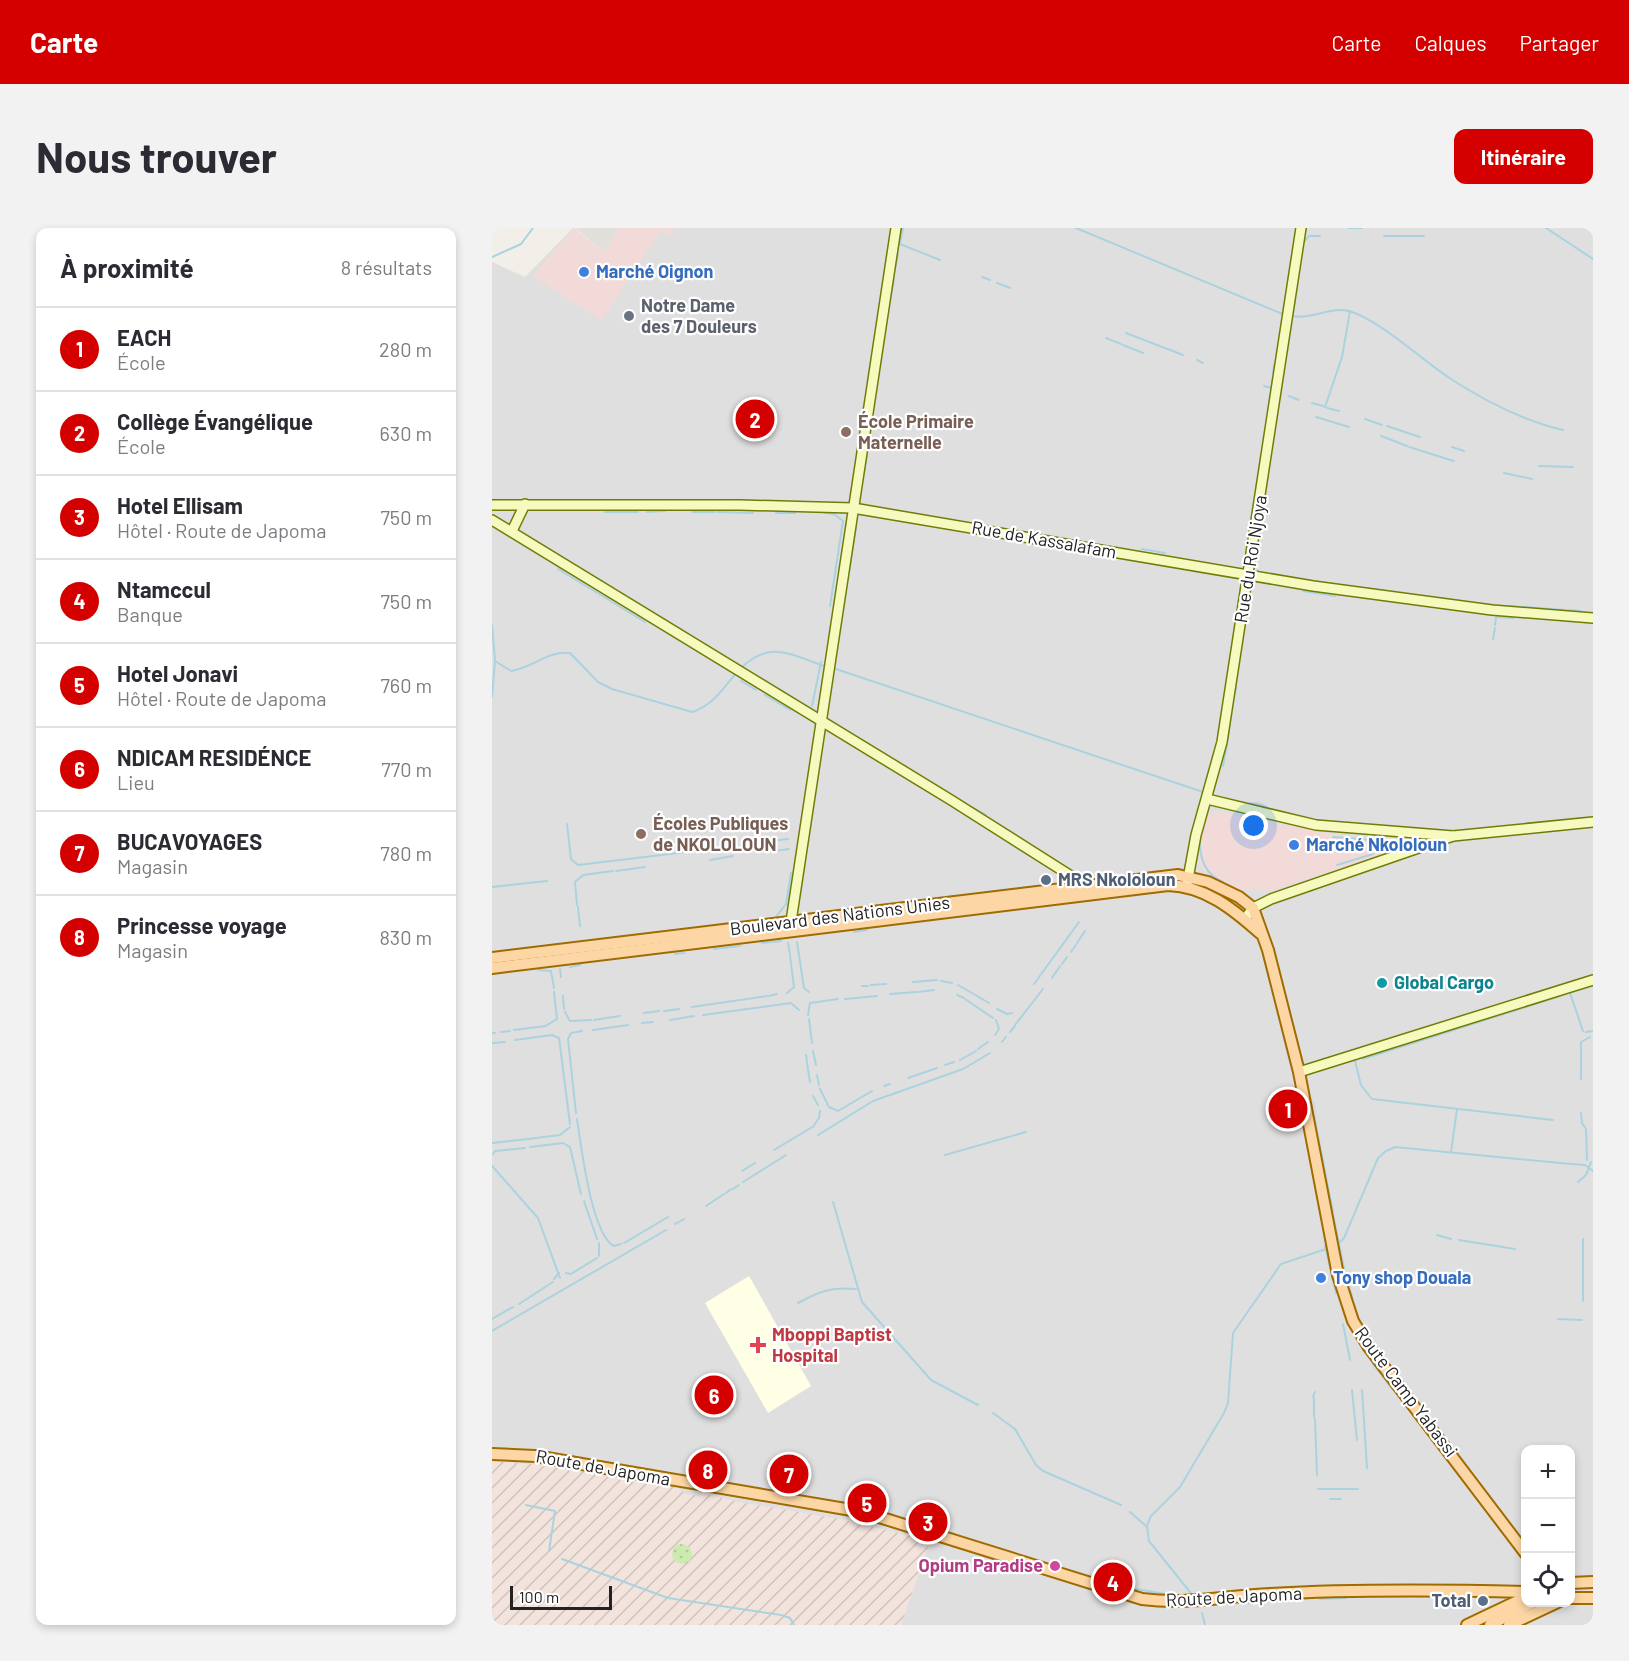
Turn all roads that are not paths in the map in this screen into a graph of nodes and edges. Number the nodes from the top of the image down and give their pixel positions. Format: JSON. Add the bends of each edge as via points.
{"nodes":[{"id":1,"x":896,"y":228,"type":"edge"},
{"id":2,"x":1301,"y":228,"type":"edge"},
{"id":3,"x":525,"y":504,"type":"junction"},
{"id":4,"x":492,"y":505,"type":"edge"},
{"id":5,"x":853,"y":508,"type":"junction"},
{"id":6,"x":492,"y":520,"type":"edge"},
{"id":7,"x":512,"y":531,"type":"junction"},
{"id":8,"x":1248,"y":575,"type":"junction"},
{"id":9,"x":1593,"y":618,"type":"edge"},
{"id":10,"x":820,"y":721,"type":"junction"},
{"id":11,"x":1208,"y":799,"type":"junction"},
{"id":12,"x":1593,"y":822,"type":"edge"},
{"id":13,"x":1453,"y":836,"type":"junction"},
{"id":14,"x":1188,"y":881,"type":"junction"},
{"id":15,"x":1090,"y":891,"type":"junction"},
{"id":16,"x":1254,"y":908,"type":"junction"},
{"id":17,"x":1245,"y":919,"type":"junction"},
{"id":18,"x":790,"y":927,"type":"junction"},
{"id":19,"x":1260,"y":933,"type":"junction"},
{"id":20,"x":492,"y":958,"type":"edge"},
{"id":21,"x":492,"y":968,"type":"edge"},
{"id":22,"x":1593,"y":980,"type":"edge"},
{"id":23,"x":1299,"y":1072,"type":"junction"},
{"id":24,"x":492,"y":1454,"type":"edge"},
{"id":25,"x":1525,"y":1553,"type":"edge"},
{"id":26,"x":1575,"y":1582,"type":"edge"},
{"id":27,"x":1593,"y":1582,"type":"edge"},
{"id":28,"x":1521,"y":1592,"type":"edge"},
{"id":29,"x":1575,"y":1598,"type":"edge"},
{"id":30,"x":1593,"y":1598,"type":"edge"},
{"id":31,"x":1521,"y":1599,"type":"edge"},
{"id":32,"x":1524,"y":1607,"type":"edge"},
{"id":33,"x":1547,"y":1607,"type":"edge"},
{"id":34,"x":1467,"y":1625,"type":"edge"},
{"id":35,"x":1490,"y":1625,"type":"edge"},
{"id":36,"x":1509,"y":1625,"type":"edge"}],
"edges":[{"from":1,"to":5,"type":"street"},
{"from":2,"to":8,"type":"street","name":"Rue du Roi Njoya"},
{"from":3,"to":4,"type":"street","name":"Rue de Kassalafam"},
{"from":3,"to":5,"type":"street","name":"Rue de Kassalafam"},
{"from":3,"to":7,"type":"street"},
{"from":5,"to":8,"type":"street","name":"Rue de Kassalafam"},
{"from":5,"to":10,"type":"street"},
{"from":6,"to":7,"type":"street"},
{"from":7,"to":10,"type":"street"},
{"from":8,"to":9,"type":"street","name":"Rue de Kassalafam","via":[[1492,610]]},
{"from":8,"to":11,"type":"street","name":"Rue du Roi Njoya","via":[[1222,742]]},
{"from":10,"to":15,"type":"street"},
{"from":10,"to":18,"type":"street"},
{"from":11,"to":13,"type":"street","via":[[1316,825]]},
{"from":11,"to":14,"type":"street","name":"Rue du Roi Njoya","via":[[1196,835]]},
{"from":12,"to":13,"type":"street"},
{"from":13,"to":16,"type":"street","via":[[1288,892]]},
{"from":14,"to":15,"type":"main road","name":"Boulevard des Nations Unies"},
{"from":14,"to":16,"type":"main road","via":[[1226,890]]},
{"from":14,"to":17,"type":"main road"},
{"from":15,"to":18,"type":"main road","name":"Boulevard des Nations Unies"},
{"from":16,"to":17,"type":"street"},
{"from":16,"to":19,"type":"main road","name":"Route Camp Yabassi"},
{"from":17,"to":19,"type":"main road"},
{"from":18,"to":20,"type":"main road","name":"Boulevard des Nations Unies"},
{"from":18,"to":21,"type":"main road","name":"Boulevard des Nations Unies"},
{"from":19,"to":23,"type":"main road","name":"Route Camp Yabassi","via":[[1268,950]]},
{"from":22,"to":23,"type":"street"},
{"from":23,"to":25,"type":"main road","name":"Route Camp Yabassi","via":[[1332,1247],[1346,1304],[1359,1332]]},
{"from":24,"to":28,"type":"main road","name":"Route de Japoma","via":[[535,1456],[863,1512],[1142,1599],[1190,1602],[1270,1594]]},
{"from":26,"to":27,"type":"main road"},
{"from":29,"to":30,"type":"main road"},
{"from":31,"to":34,"type":"main road"},
{"from":32,"to":35,"type":"main road"},
{"from":33,"to":36,"type":"main road"}]}
